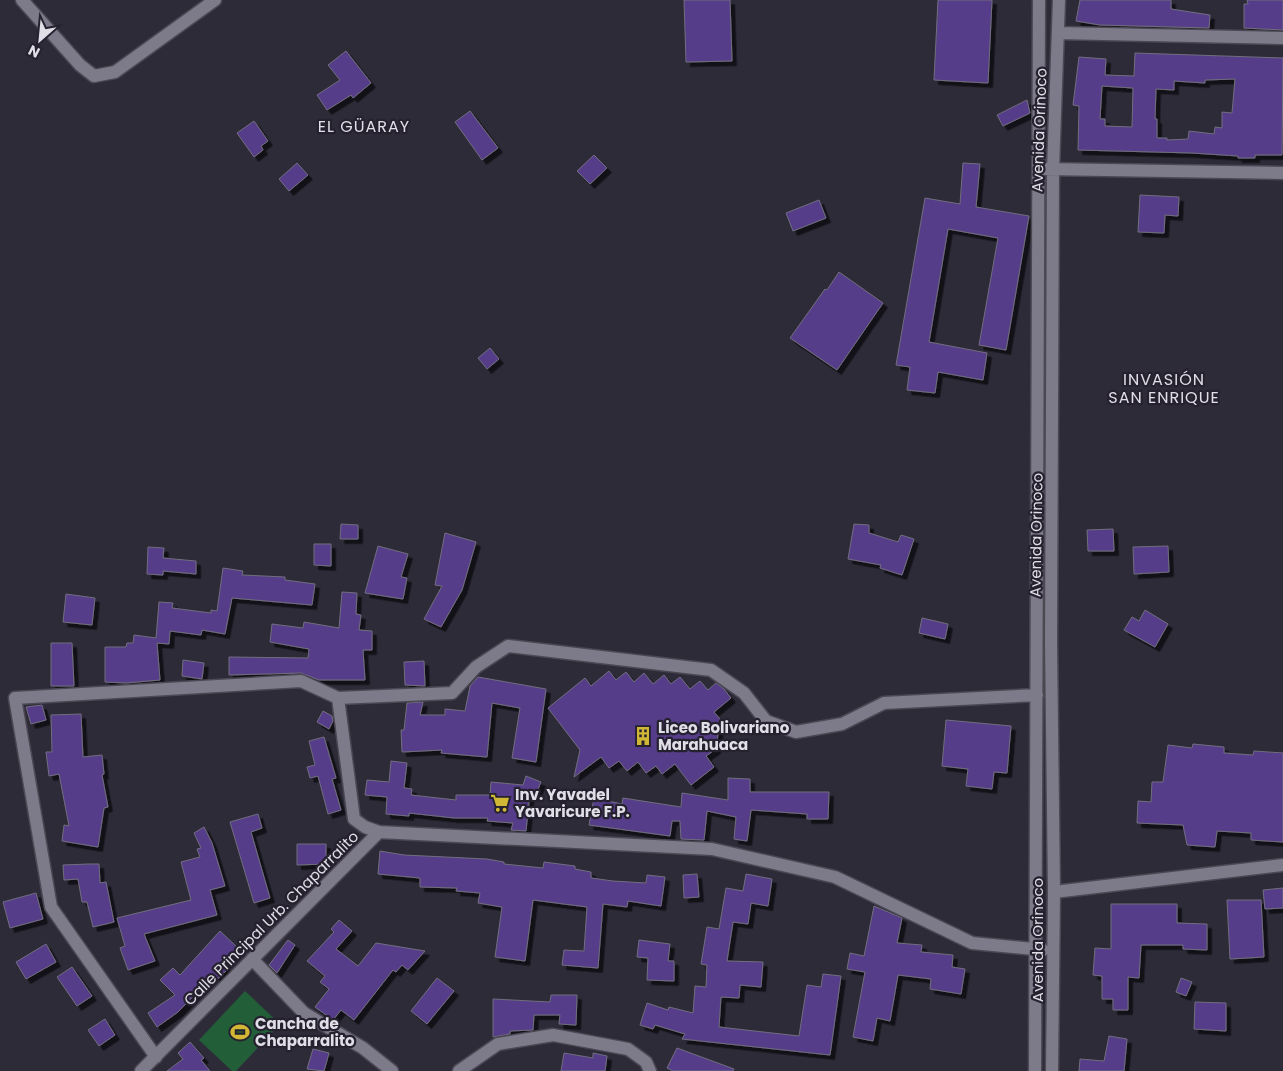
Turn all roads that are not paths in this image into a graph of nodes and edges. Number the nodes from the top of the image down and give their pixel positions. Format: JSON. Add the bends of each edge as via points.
{"nodes":[{"id":1,"x":22,"y":0,"type":"edge"},
{"id":2,"x":215,"y":0,"type":"edge"},
{"id":3,"x":1039,"y":0,"type":"edge"},
{"id":4,"x":1059,"y":0,"type":"edge"},
{"id":5,"x":1058,"y":33,"type":"junction"},
{"id":6,"x":1283,"y":38,"type":"edge"},
{"id":7,"x":1038,"y":168,"type":"junction"},
{"id":8,"x":1053,"y":169,"type":"junction"},
{"id":9,"x":1283,"y":173,"type":"edge"},
{"id":10,"x":1036,"y":695,"type":"junction"},
{"id":11,"x":338,"y":698,"type":"junction"},
{"id":12,"x":378,"y":832,"type":"junction"},
{"id":13,"x":1283,"y":865,"type":"edge"},
{"id":14,"x":1054,"y":892,"type":"junction"},
{"id":15,"x":1036,"y":950,"type":"junction"},
{"id":16,"x":1053,"y":950,"type":"junction"},
{"id":17,"x":252,"y":959,"type":"junction"},
{"id":18,"x":156,"y":1057,"type":"junction"},
{"id":19,"x":141,"y":1071,"type":"edge"},
{"id":20,"x":392,"y":1071,"type":"edge"},
{"id":21,"x":459,"y":1071,"type":"edge"},
{"id":22,"x":650,"y":1071,"type":"edge"},
{"id":23,"x":1036,"y":1071,"type":"edge"},
{"id":24,"x":1052,"y":1071,"type":"edge"}],
"edges":[{"from":1,"to":2,"type":"street","via":[[80,65],[94,76],[115,72]]},
{"from":3,"to":7,"type":"street","name":"Avenida Orinoco"},
{"from":4,"to":5,"type":"street","name":"Avenida Orinoco"},
{"from":5,"to":6,"type":"street"},
{"from":5,"to":8,"type":"street","name":"Avenida Orinoco"},
{"from":7,"to":8,"type":"street"},
{"from":7,"to":10,"type":"street","name":"Avenida Orinoco"},
{"from":8,"to":9,"type":"street"},
{"from":8,"to":14,"type":"street","name":"Avenida Orinoco","via":[[1051,652]]},
{"from":10,"to":11,"type":"street","via":[[884,704],[842,724],[796,732],[766,721],[744,693],[711,670],[508,646],[476,667],[452,692]]},
{"from":10,"to":15,"type":"street","name":"Avenida Orinoco"},
{"from":11,"to":12,"type":"street","via":[[354,819]]},
{"from":11,"to":18,"type":"street","via":[[302,681],[15,698],[51,907]]},
{"from":12,"to":15,"type":"street","name":"Calle Principal Urb. Chaparralito","via":[[712,850],[835,877],[972,943]]},
{"from":12,"to":17,"type":"street","name":"Calle Principal Urb. Chaparralito"},
{"from":13,"to":14,"type":"street"},
{"from":14,"to":16,"type":"street","name":"Avenida Orinoco"},
{"from":15,"to":16,"type":"street","name":"Calle Principal Urb. Chaparralito"},
{"from":15,"to":23,"type":"street","name":"Avenida Orinoco"},
{"from":16,"to":24,"type":"street","name":"Avenida Orinoco"},
{"from":17,"to":18,"type":"street","name":"Calle Principal Urb. Chaparralito"},
{"from":17,"to":20,"type":"street","via":[[304,1013],[363,1048]]},
{"from":18,"to":19,"type":"street","name":"Calle Principal Urb. Chaparralito"},
{"from":21,"to":22,"type":"street","via":[[498,1044],[553,1035],[628,1049],[646,1062]]}]}
